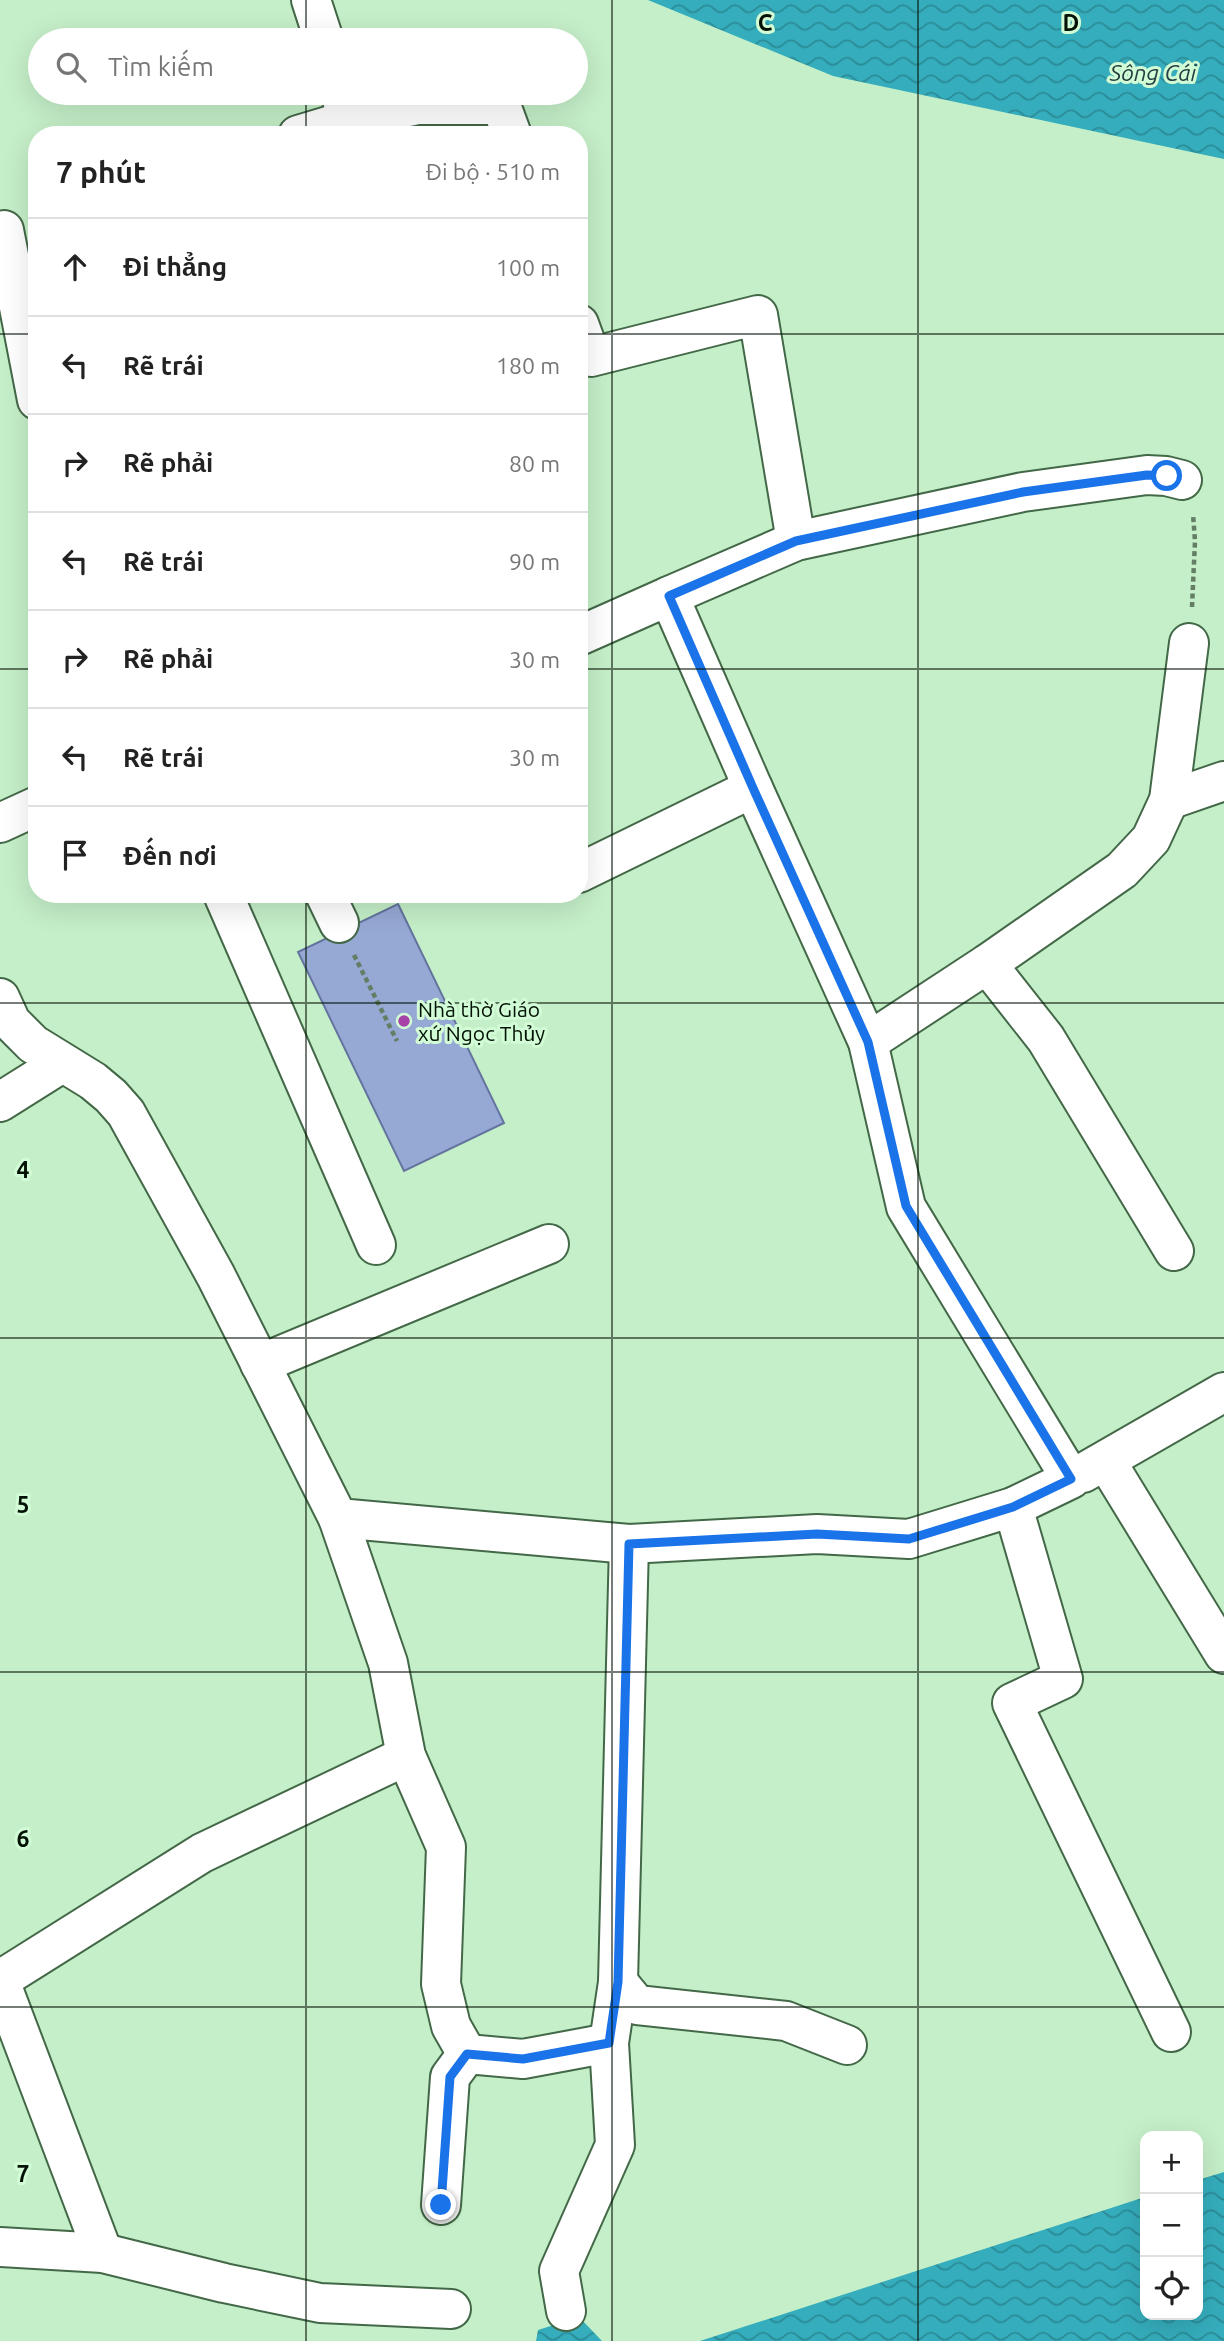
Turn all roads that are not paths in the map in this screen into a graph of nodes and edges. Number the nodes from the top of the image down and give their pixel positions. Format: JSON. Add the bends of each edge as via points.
{"nodes":[{"id":1,"x":312,"y":0,"type":"edge"},
{"id":2,"x":320,"y":28,"type":"edge"},
{"id":3,"x":418,"y":105,"type":"edge"},
{"id":4,"x":418,"y":105,"type":"edge"},
{"id":5,"x":501,"y":105,"type":"edge"},
{"id":6,"x":501,"y":105,"type":"edge"},
{"id":7,"x":344,"y":106,"type":"edge"},
{"id":8,"x":312,"y":126,"type":"edge"},
{"id":9,"x":509,"y":126,"type":"edge"},
{"id":10,"x":1,"y":224,"type":"edge"},
{"id":11,"x":588,"y":349,"type":"edge"},
{"id":12,"x":28,"y":356,"type":"edge"},
{"id":13,"x":1182,"y":480,"type":"road end"},
{"id":14,"x":796,"y":541,"type":"junction"},
{"id":15,"x":669,"y":596,"type":"junction"},
{"id":16,"x":588,"y":632,"type":"edge"},
{"id":17,"x":1189,"y":643,"type":"road end"},
{"id":18,"x":1224,"y":781,"type":"edge"},
{"id":19,"x":753,"y":788,"type":"junction"},
{"id":20,"x":1169,"y":800,"type":"junction"},
{"id":21,"x":28,"y":810,"type":"edge"},
{"id":22,"x":0,"y":824,"type":"edge"},
{"id":23,"x":588,"y":869,"type":"edge"},
{"id":24,"x":227,"y":903,"type":"edge"},
{"id":25,"x":987,"y":964,"type":"junction"},
{"id":26,"x":0,"y":998,"type":"edge"},
{"id":27,"x":868,"y":1042,"type":"junction"},
{"id":28,"x":62,"y":1063,"type":"junction"},
{"id":29,"x":0,"y":1102,"type":"edge"},
{"id":30,"x":549,"y":1244,"type":"dead end"},
{"id":31,"x":376,"y":1245,"type":"dead end"},
{"id":32,"x":1174,"y":1251,"type":"dead end"},
{"id":33,"x":260,"y":1364,"type":"junction"},
{"id":34,"x":1224,"y":1392,"type":"edge"},
{"id":35,"x":1106,"y":1461,"type":"junction"},
{"id":36,"x":1071,"y":1479,"type":"junction"},
{"id":37,"x":1013,"y":1507,"type":"junction"},
{"id":38,"x":338,"y":1518,"type":"junction"},
{"id":39,"x":629,"y":1544,"type":"junction"},
{"id":40,"x":1224,"y":1654,"type":"edge"},
{"id":41,"x":406,"y":1756,"type":"junction"},
{"id":42,"x":0,"y":1981,"type":"edge"},
{"id":43,"x":618,"y":1982,"type":"junction"},
{"id":44,"x":1171,"y":2032,"type":"dead end"},
{"id":45,"x":609,"y":2043,"type":"junction"},
{"id":46,"x":847,"y":2045,"type":"dead end"},
{"id":47,"x":467,"y":2054,"type":"junction"},
{"id":48,"x":441,"y":2205,"type":"dead end"},
{"id":49,"x":0,"y":2247,"type":"edge"},
{"id":50,"x":103,"y":2253,"type":"junction"},
{"id":51,"x":451,"y":2309,"type":"dead end"},
{"id":52,"x":566,"y":2311,"type":"dead end"}],
"edges":[{"from":1,"to":2,"type":"street"},
{"from":3,"to":6,"type":"street"},
{"from":4,"to":7,"type":"street"},
{"from":5,"to":9,"type":"street"},
{"from":7,"to":8,"type":"street"},
{"from":10,"to":12,"type":"street"},
{"from":11,"to":14,"type":"street","via":[[591,357],[758,314]]},
{"from":13,"to":14,"type":"street","via":[[1147,475],[1023,492]]},
{"from":14,"to":15,"type":"street"},
{"from":15,"to":16,"type":"street"},
{"from":15,"to":19,"type":"street"},
{"from":17,"to":20,"type":"street"},
{"from":18,"to":20,"type":"street"},
{"from":19,"to":23,"type":"street"},
{"from":19,"to":27,"type":"street"},
{"from":20,"to":25,"type":"street","via":[[1151,839],[1122,870]]},
{"from":21,"to":22,"type":"street"},
{"from":24,"to":31,"type":"street"},
{"from":25,"to":27,"type":"street"},
{"from":25,"to":32,"type":"street","via":[[1046,1039]]},
{"from":26,"to":28,"type":"street","via":[[11,1022]]},
{"from":27,"to":36,"type":"street","via":[[906,1206]]},
{"from":28,"to":29,"type":"street"},
{"from":28,"to":33,"type":"street","via":[[93,1081],[125,1113]]},
{"from":30,"to":33,"type":"street"},
{"from":33,"to":38,"type":"street"},
{"from":34,"to":35,"type":"street"},
{"from":35,"to":36,"type":"street"},
{"from":35,"to":40,"type":"street"},
{"from":36,"to":37,"type":"street"},
{"from":37,"to":39,"type":"street","via":[[909,1539],[817,1534]]},
{"from":37,"to":44,"type":"street","via":[[1063,1679],[1012,1703]]},
{"from":38,"to":39,"type":"street"},
{"from":38,"to":41,"type":"street","via":[[388,1662]]},
{"from":39,"to":43,"type":"street"},
{"from":41,"to":42,"type":"street","via":[[202,1853]]},
{"from":41,"to":47,"type":"street","via":[[446,1847],[441,1984],[451,2026]]},
{"from":42,"to":50,"type":"street"},
{"from":43,"to":45,"type":"street"},
{"from":43,"to":46,"type":"street","via":[[638,2005],[786,2021]]},
{"from":45,"to":47,"type":"street","via":[[523,2059]]},
{"from":45,"to":52,"type":"street","via":[[615,2145],[559,2271]]},
{"from":47,"to":48,"type":"street","via":[[450,2077]]},
{"from":49,"to":50,"type":"street"},
{"from":50,"to":51,"type":"street","via":[[320,2303]]}]}
